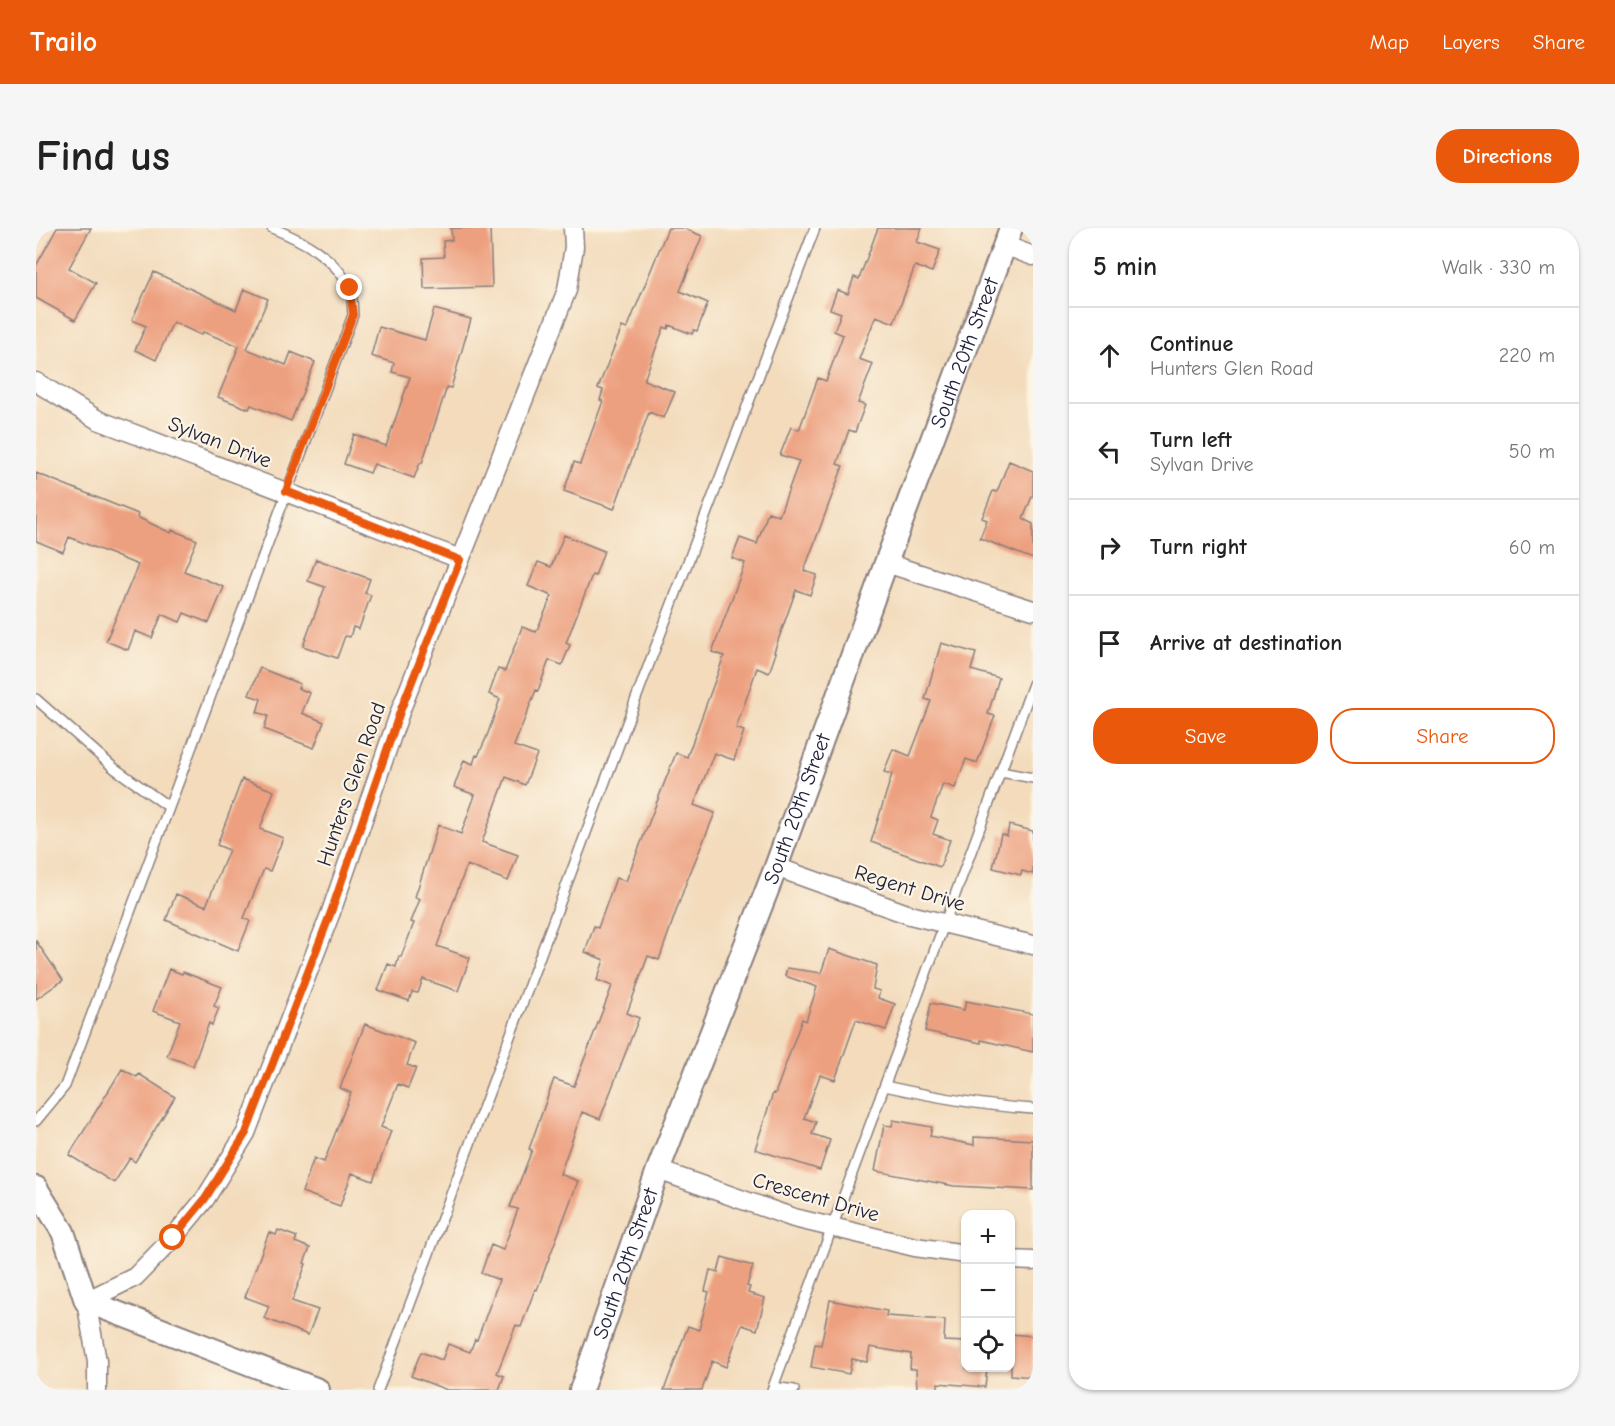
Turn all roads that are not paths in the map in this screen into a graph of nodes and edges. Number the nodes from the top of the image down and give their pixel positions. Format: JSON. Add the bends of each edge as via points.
{"nodes":[{"id":1,"x":272,"y":228,"type":"edge"},
{"id":2,"x":573,"y":228,"type":"edge"},
{"id":3,"x":815,"y":228,"type":"edge"},
{"id":4,"x":1008,"y":236,"type":"edge"},
{"id":5,"x":1033,"y":256,"type":"edge"},
{"id":6,"x":36,"y":382,"type":"edge"},
{"id":7,"x":286,"y":491,"type":"junction"},
{"id":8,"x":460,"y":560,"type":"junction"},
{"id":9,"x":886,"y":563,"type":"junction"},
{"id":10,"x":1033,"y":610,"type":"edge"},
{"id":11,"x":1033,"y":684,"type":"edge"},
{"id":12,"x":36,"y":699,"type":"edge"},
{"id":13,"x":1001,"y":772,"type":"junction"},
{"id":14,"x":1033,"y":778,"type":"edge"},
{"id":15,"x":169,"y":807,"type":"junction"},
{"id":16,"x":776,"y":867,"type":"junction"},
{"id":17,"x":945,"y":924,"type":"junction"},
{"id":18,"x":1033,"y":945,"type":"edge"},
{"id":19,"x":885,"y":1086,"type":"junction"},
{"id":20,"x":1033,"y":1109,"type":"edge"},
{"id":21,"x":36,"y":1121,"type":"edge"},
{"id":22,"x":658,"y":1170,"type":"junction"},
{"id":23,"x":36,"y":1188,"type":"edge"},
{"id":24,"x":832,"y":1227,"type":"junction"},
{"id":25,"x":961,"y":1253,"type":"edge"},
{"id":26,"x":1015,"y":1260,"type":"edge"},
{"id":27,"x":1033,"y":1261,"type":"edge"},
{"id":28,"x":86,"y":1301,"type":"junction"},
{"id":29,"x":772,"y":1388,"type":"edge"},
{"id":30,"x":97,"y":1390,"type":"edge"},
{"id":31,"x":318,"y":1390,"type":"edge"},
{"id":32,"x":378,"y":1390,"type":"edge"},
{"id":33,"x":581,"y":1390,"type":"edge"},
{"id":34,"x":794,"y":1390,"type":"edge"}],
"edges":[{"from":1,"to":7,"type":"lane","via":[[328,258],[350,288],[353,315]]},
{"from":2,"to":8,"type":"street","name":"Hunters Glen Road","via":[[567,290]]},
{"from":3,"to":32,"type":"lane"},
{"from":4,"to":5,"type":"street"},
{"from":4,"to":9,"type":"street","name":"South 20th Street"},
{"from":6,"to":7,"type":"street","name":"Sylvan Drive","via":[[98,420]]},
{"from":7,"to":8,"type":"street","name":"Sylvan Drive"},
{"from":7,"to":15,"type":"lane"},
{"from":8,"to":28,"type":"street","name":"Hunters Glen Road","via":[[401,709],[331,912],[246,1133],[205,1199],[173,1238],[135,1277]]},
{"from":9,"to":10,"type":"street"},
{"from":9,"to":16,"type":"street","name":"South 20th Street"},
{"from":11,"to":13,"type":"lane"},
{"from":12,"to":15,"type":"lane","via":[[114,768]]},
{"from":13,"to":14,"type":"lane"},
{"from":13,"to":17,"type":"lane"},
{"from":15,"to":21,"type":"lane","via":[[65,1086]]},
{"from":16,"to":17,"type":"street","name":"Regent Drive"},
{"from":16,"to":22,"type":"street","name":"South 20th Street"},
{"from":17,"to":18,"type":"street","name":"Regent Drive"},
{"from":17,"to":19,"type":"lane"},
{"from":19,"to":20,"type":"lane","via":[[940,1098]]},
{"from":19,"to":24,"type":"lane"},
{"from":22,"to":24,"type":"street","name":"Crescent Drive","via":[[794,1218]]},
{"from":22,"to":33,"type":"street","name":"South 20th Street"},
{"from":23,"to":28,"type":"street","via":[[63,1232]]},
{"from":24,"to":25,"type":"street","name":"Crescent Drive","via":[[915,1247]]},
{"from":24,"to":29,"type":"lane"},
{"from":26,"to":27,"type":"street"},
{"from":28,"to":30,"type":"street","via":[[97,1361]]},
{"from":28,"to":31,"type":"street"},
{"from":29,"to":34,"type":"lane"}]}
